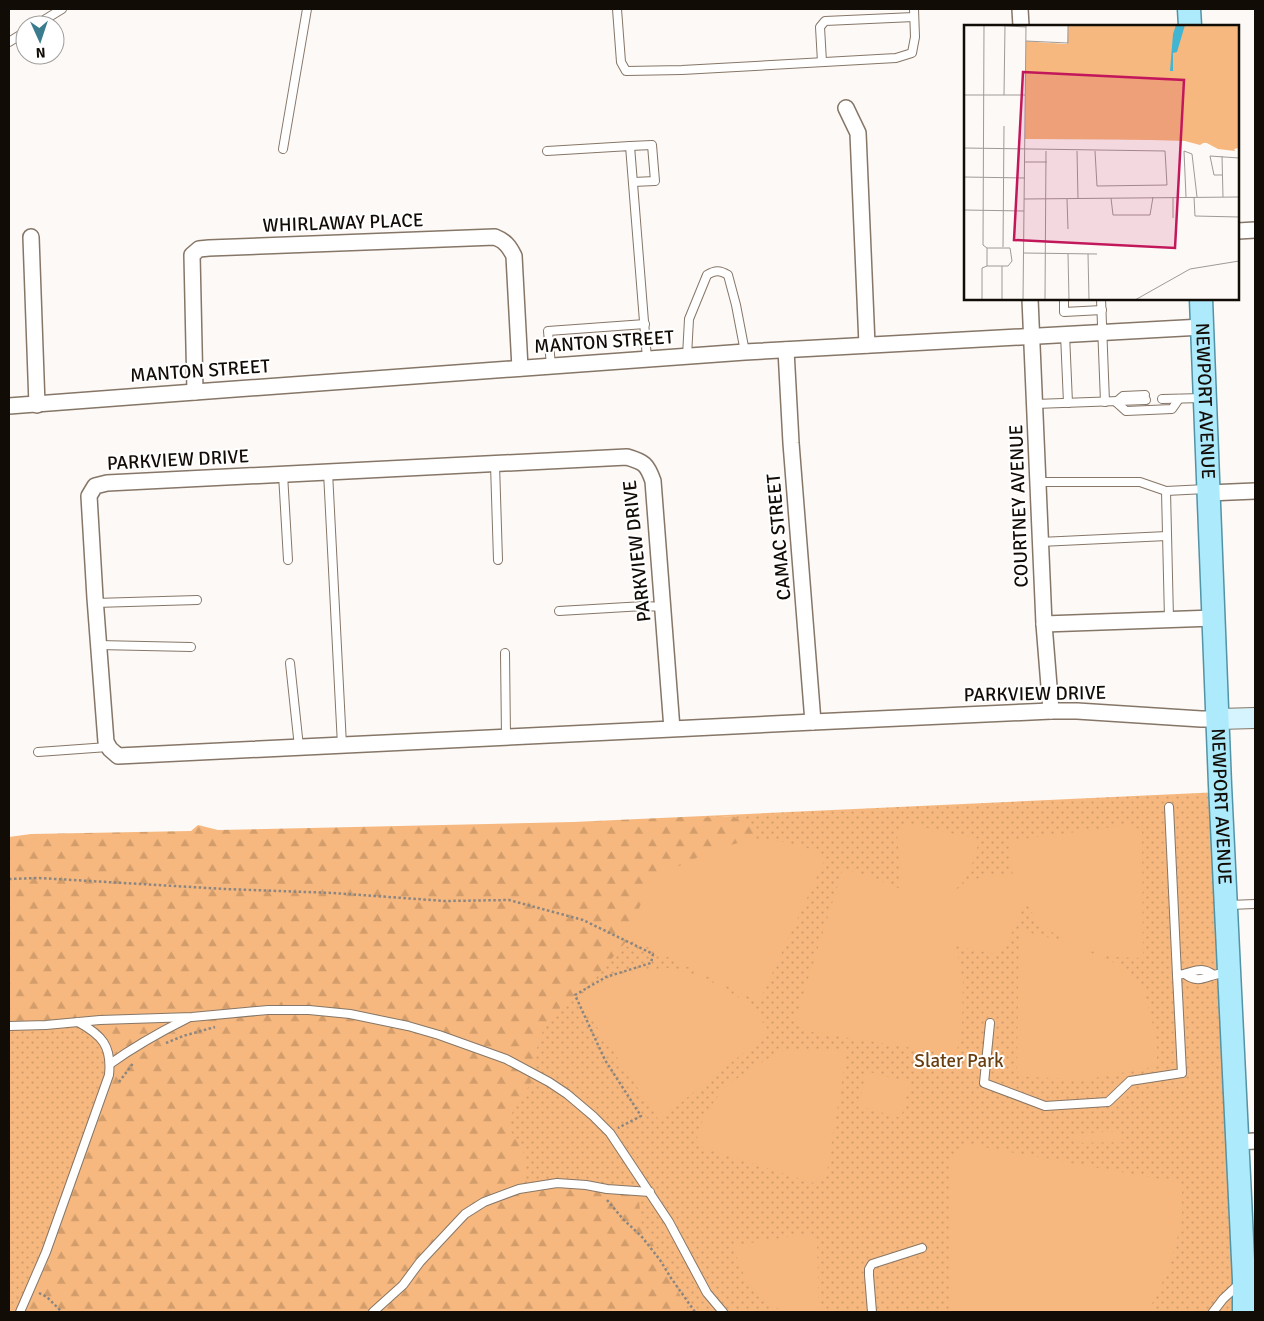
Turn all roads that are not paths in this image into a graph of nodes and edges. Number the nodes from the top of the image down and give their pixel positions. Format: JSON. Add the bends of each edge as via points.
{"nodes":[{"id":1,"x":307,"y":9,"type":"edge"},
{"id":2,"x":617,"y":9,"type":"edge"},
{"id":3,"x":1020,"y":9,"type":"edge"},
{"id":4,"x":1189,"y":9,"type":"edge"},
{"id":5,"x":914,"y":13,"type":"edge"},
{"id":6,"x":1021,"y":25,"type":"edge"},
{"id":7,"x":1190,"y":25,"type":"edge"},
{"id":8,"x":822,"y":62,"type":"junction"},
{"id":9,"x":846,"y":108,"type":"dead end"},
{"id":10,"x":630,"y":146,"type":"junction"},
{"id":11,"x":283,"y":149,"type":"dead end"},
{"id":12,"x":547,"y":150,"type":"dead end"},
{"id":13,"x":633,"y":182,"type":"junction"},
{"id":14,"x":1239,"y":230,"type":"edge"},
{"id":15,"x":1255,"y":230,"type":"edge"},
{"id":16,"x":31,"y":237,"type":"dead end"},
{"id":17,"x":1030,"y":300,"type":"edge"},
{"id":18,"x":1064,"y":300,"type":"edge"},
{"id":19,"x":1101,"y":300,"type":"edge"},
{"id":20,"x":1201,"y":300,"type":"edge"},
{"id":21,"x":1102,"y":310,"type":"junction"},
{"id":22,"x":645,"y":324,"type":"junction"},
{"id":23,"x":1202,"y":327,"type":"junction"},
{"id":24,"x":1103,"y":332,"type":"junction"},
{"id":25,"x":1066,"y":334,"type":"junction"},
{"id":26,"x":1032,"y":336,"type":"junction"},
{"id":27,"x":867,"y":345,"type":"junction"},
{"id":28,"x":786,"y":350,"type":"junction"},
{"id":29,"x":745,"y":352,"type":"junction"},
{"id":30,"x":687,"y":356,"type":"junction"},
{"id":31,"x":648,"y":359,"type":"junction"},
{"id":32,"x":551,"y":366,"type":"junction"},
{"id":33,"x":520,"y":368,"type":"junction"},
{"id":34,"x":195,"y":392,"type":"junction"},
{"id":35,"x":1162,"y":397,"type":"dead end"},
{"id":36,"x":1146,"y":398,"type":"dead end"},
{"id":37,"x":1179,"y":398,"type":"junction"},
{"id":38,"x":1205,"y":398,"type":"junction"},
{"id":39,"x":1105,"y":402,"type":"junction"},
{"id":40,"x":1116,"y":402,"type":"junction"},
{"id":41,"x":1068,"y":403,"type":"junction"},
{"id":42,"x":1035,"y":404,"type":"junction"},
{"id":43,"x":37,"y":405,"type":"junction"},
{"id":44,"x":9,"y":406,"type":"edge"},
{"id":45,"x":495,"y":464,"type":"junction"},
{"id":46,"x":328,"y":472,"type":"junction"},
{"id":47,"x":283,"y":474,"type":"junction"},
{"id":48,"x":1038,"y":482,"type":"junction"},
{"id":49,"x":1166,"y":491,"type":"junction"},
{"id":50,"x":1208,"y":491,"type":"junction"},
{"id":51,"x":1255,"y":491,"type":"edge"},
{"id":52,"x":1167,"y":536,"type":"junction"},
{"id":53,"x":1040,"y":542,"type":"junction"},
{"id":54,"x":288,"y":560,"type":"dead end"},
{"id":55,"x":498,"y":560,"type":"dead end"},
{"id":56,"x":197,"y":600,"type":"dead end"},
{"id":57,"x":95,"y":603,"type":"junction"},
{"id":58,"x":664,"y":608,"type":"junction"},
{"id":59,"x":558,"y":611,"type":"dead end"},
{"id":60,"x":1214,"y":618,"type":"junction"},
{"id":61,"x":1169,"y":619,"type":"junction"},
{"id":62,"x":1044,"y":624,"type":"junction"},
{"id":63,"x":98,"y":645,"type":"junction"},
{"id":64,"x":191,"y":647,"type":"dead end"},
{"id":65,"x":505,"y":653,"type":"dead end"},
{"id":66,"x":290,"y":663,"type":"dead end"},
{"id":67,"x":1051,"y":711,"type":"junction"},
{"id":68,"x":1255,"y":718,"type":"edge"},
{"id":69,"x":1219,"y":719,"type":"junction"},
{"id":70,"x":813,"y":722,"type":"junction"},
{"id":71,"x":672,"y":730,"type":"junction"},
{"id":72,"x":506,"y":737,"type":"junction"},
{"id":73,"x":342,"y":745,"type":"junction"},
{"id":74,"x":108,"y":747,"type":"junction"},
{"id":75,"x":299,"y":747,"type":"junction"},
{"id":76,"x":38,"y":752,"type":"dead end"},
{"id":77,"x":1169,"y":807,"type":"dead end"},
{"id":78,"x":1255,"y":904,"type":"edge"},
{"id":79,"x":1226,"y":905,"type":"junction"},
{"id":80,"x":1222,"y":974,"type":"junction"},
{"id":81,"x":1181,"y":975,"type":"junction"},
{"id":82,"x":192,"y":1016,"type":"junction"},
{"id":83,"x":76,"y":1022,"type":"junction"},
{"id":84,"x":990,"y":1023,"type":"dead end"},
{"id":85,"x":9,"y":1026,"type":"edge"},
{"id":86,"x":110,"y":1064,"type":"junction"},
{"id":87,"x":1246,"y":1141,"type":"edge"},
{"id":88,"x":650,"y":1192,"type":"junction"},
{"id":89,"x":922,"y":1248,"type":"dead end"},
{"id":90,"x":1244,"y":1280,"type":"junction"},
{"id":91,"x":20,"y":1312,"type":"edge"},
{"id":92,"x":373,"y":1312,"type":"edge"},
{"id":93,"x":723,"y":1312,"type":"edge"},
{"id":94,"x":872,"y":1312,"type":"edge"},
{"id":95,"x":1213,"y":1312,"type":"edge"},
{"id":96,"x":1244,"y":1312,"type":"edge"}],
"edges":[{"from":1,"to":11,"type":"lane"},
{"from":2,"to":8,"type":"lane","via":[[621,62],[626,71]]},
{"from":3,"to":6,"type":"street"},
{"from":4,"to":7,"type":"main road"},
{"from":5,"to":8,"type":"lane","via":[[912,53],[896,58]]},
{"from":5,"to":8,"type":"lane","via":[[826,21],[820,26]]},
{"from":9,"to":27,"type":"street","via":[[858,133]]},
{"from":10,"to":12,"type":"lane"},
{"from":10,"to":13,"type":"lane"},
{"from":10,"to":13,"type":"lane","via":[[652,144],[656,181]]},
{"from":13,"to":22,"type":"lane"},
{"from":14,"to":15,"type":"street"},
{"from":16,"to":43,"type":"street"},
{"from":17,"to":26,"type":"street","name":"COURTNEY AVENUE"},
{"from":18,"to":21,"type":"lane","via":[[1064,312]]},
{"from":19,"to":21,"type":"lane"},
{"from":20,"to":23,"type":"main road","name":"NEWPORT AVENUE"},
{"from":21,"to":24,"type":"lane"},
{"from":22,"to":31,"type":"lane"},
{"from":22,"to":32,"type":"lane","via":[[548,332]]},
{"from":23,"to":24,"type":"street","name":"MANTON STREET"},
{"from":23,"to":38,"type":"main road","name":"NEWPORT AVENUE"},
{"from":24,"to":25,"type":"street","name":"MANTON STREET"},
{"from":24,"to":39,"type":"lane"},
{"from":25,"to":26,"type":"street","name":"MANTON STREET"},
{"from":25,"to":41,"type":"lane"},
{"from":26,"to":27,"type":"street","name":"MANTON STREET"},
{"from":26,"to":42,"type":"street","name":"COURTNEY AVENUE"},
{"from":27,"to":28,"type":"street","name":"MANTON STREET"},
{"from":28,"to":29,"type":"street","name":"MANTON STREET"},
{"from":28,"to":70,"type":"street","name":"CAMAC STREET"},
{"from":29,"to":30,"type":"street","name":"MANTON STREET"},
{"from":29,"to":30,"type":"lane","via":[[730,280],[721,271],[714,271],[707,275],[689,319]]},
{"from":30,"to":31,"type":"street","name":"MANTON STREET"},
{"from":31,"to":32,"type":"street","name":"MANTON STREET"},
{"from":32,"to":33,"type":"street","name":"MANTON STREET"},
{"from":33,"to":34,"type":"street","name":"MANTON STREET"},
{"from":33,"to":34,"type":"street","name":"WHIRLAWAY PLACE","via":[[514,256],[502,240],[495,237],[209,248],[199,249],[192,255]]},
{"from":34,"to":43,"type":"street","name":"MANTON STREET"},
{"from":35,"to":37,"type":"lane"},
{"from":36,"to":40,"type":"lane"},
{"from":37,"to":38,"type":"lane"},
{"from":37,"to":40,"type":"lane","via":[[1172,409],[1126,411]]},
{"from":38,"to":50,"type":"main road","name":"NEWPORT AVENUE"},
{"from":39,"to":40,"type":"lane"},
{"from":39,"to":41,"type":"lane"},
{"from":41,"to":42,"type":"lane"},
{"from":42,"to":48,"type":"street","name":"COURTNEY AVENUE"},
{"from":43,"to":44,"type":"street","name":"MANTON STREET"},
{"from":45,"to":46,"type":"street","name":"PARKVIEW DRIVE"},
{"from":45,"to":55,"type":"lane"},
{"from":45,"to":58,"type":"street","name":"PARKVIEW DRIVE","via":[[627,457],[649,468],[654,482]]},
{"from":46,"to":47,"type":"street","name":"PARKVIEW DRIVE"},
{"from":46,"to":73,"type":"lane"},
{"from":47,"to":54,"type":"lane"},
{"from":47,"to":57,"type":"street","name":"PARKVIEW DRIVE","via":[[107,482],[95,486],[89,496]]},
{"from":48,"to":49,"type":"lane","via":[[1140,482]]},
{"from":48,"to":53,"type":"street","name":"COURTNEY AVENUE"},
{"from":49,"to":50,"type":"lane"},
{"from":49,"to":52,"type":"lane"},
{"from":50,"to":51,"type":"street"},
{"from":50,"to":60,"type":"main road","name":"NEWPORT AVENUE"},
{"from":52,"to":53,"type":"lane"},
{"from":52,"to":61,"type":"lane"},
{"from":53,"to":62,"type":"street","name":"COURTNEY AVENUE"},
{"from":56,"to":57,"type":"lane"},
{"from":57,"to":63,"type":"street","name":"PARKVIEW DRIVE"},
{"from":58,"to":59,"type":"lane","via":[[644,606]]},
{"from":58,"to":71,"type":"street","name":"PARKVIEW DRIVE"},
{"from":60,"to":61,"type":"street"},
{"from":60,"to":69,"type":"main road","name":"NEWPORT AVENUE"},
{"from":61,"to":62,"type":"street"},
{"from":62,"to":67,"type":"street","name":"COURTNEY AVENUE"},
{"from":63,"to":64,"type":"lane"},
{"from":63,"to":74,"type":"street","name":"PARKVIEW DRIVE"},
{"from":65,"to":72,"type":"lane"},
{"from":66,"to":75,"type":"lane"},
{"from":67,"to":69,"type":"street","name":"PARKVIEW DRIVE"},
{"from":67,"to":70,"type":"street","name":"PARKVIEW DRIVE"},
{"from":68,"to":69,"type":"street"},
{"from":69,"to":79,"type":"main road","name":"NEWPORT AVENUE"},
{"from":70,"to":71,"type":"street","name":"PARKVIEW DRIVE"},
{"from":71,"to":72,"type":"street","name":"PARKVIEW DRIVE"},
{"from":72,"to":73,"type":"street","name":"PARKVIEW DRIVE"},
{"from":73,"to":75,"type":"street","name":"PARKVIEW DRIVE"},
{"from":74,"to":75,"type":"street","name":"PARKVIEW DRIVE","via":[[118,756]]},
{"from":74,"to":76,"type":"lane"},
{"from":77,"to":81,"type":"lane"},
{"from":78,"to":79,"type":"lane"},
{"from":79,"to":80,"type":"main road","name":"NEWPORT AVENUE"},
{"from":80,"to":81,"type":"lane","via":[[1207,979]]},
{"from":80,"to":87,"type":"main road","name":"NEWPORT AVENUE"},
{"from":81,"to":84,"type":"lane","via":[[1182,1073],[1130,1081],[1108,1102],[1044,1106],[984,1083]]},
{"from":82,"to":83,"type":"lane"},
{"from":82,"to":86,"type":"lane","via":[[158,1033]]},
{"from":82,"to":88,"type":"lane","via":[[268,1010],[350,1014],[408,1026],[487,1051],[528,1070],[567,1094],[610,1133]]},
{"from":83,"to":85,"type":"lane"},
{"from":83,"to":86,"type":"lane","via":[[102,1039]]},
{"from":86,"to":91,"type":"lane","via":[[109,1075],[46,1252]]},
{"from":87,"to":90,"type":"main road","name":"NEWPORT AVENUE"},
{"from":88,"to":92,"type":"lane","via":[[557,1183],[519,1189],[484,1202],[465,1214],[420,1262],[404,1285]]},
{"from":88,"to":93,"type":"lane","via":[[707,1293]]},
{"from":89,"to":94,"type":"lane","via":[[872,1264],[869,1269]]},
{"from":90,"to":95,"type":"lane"},
{"from":90,"to":96,"type":"main road","name":"NEWPORT AVENUE"}]}
